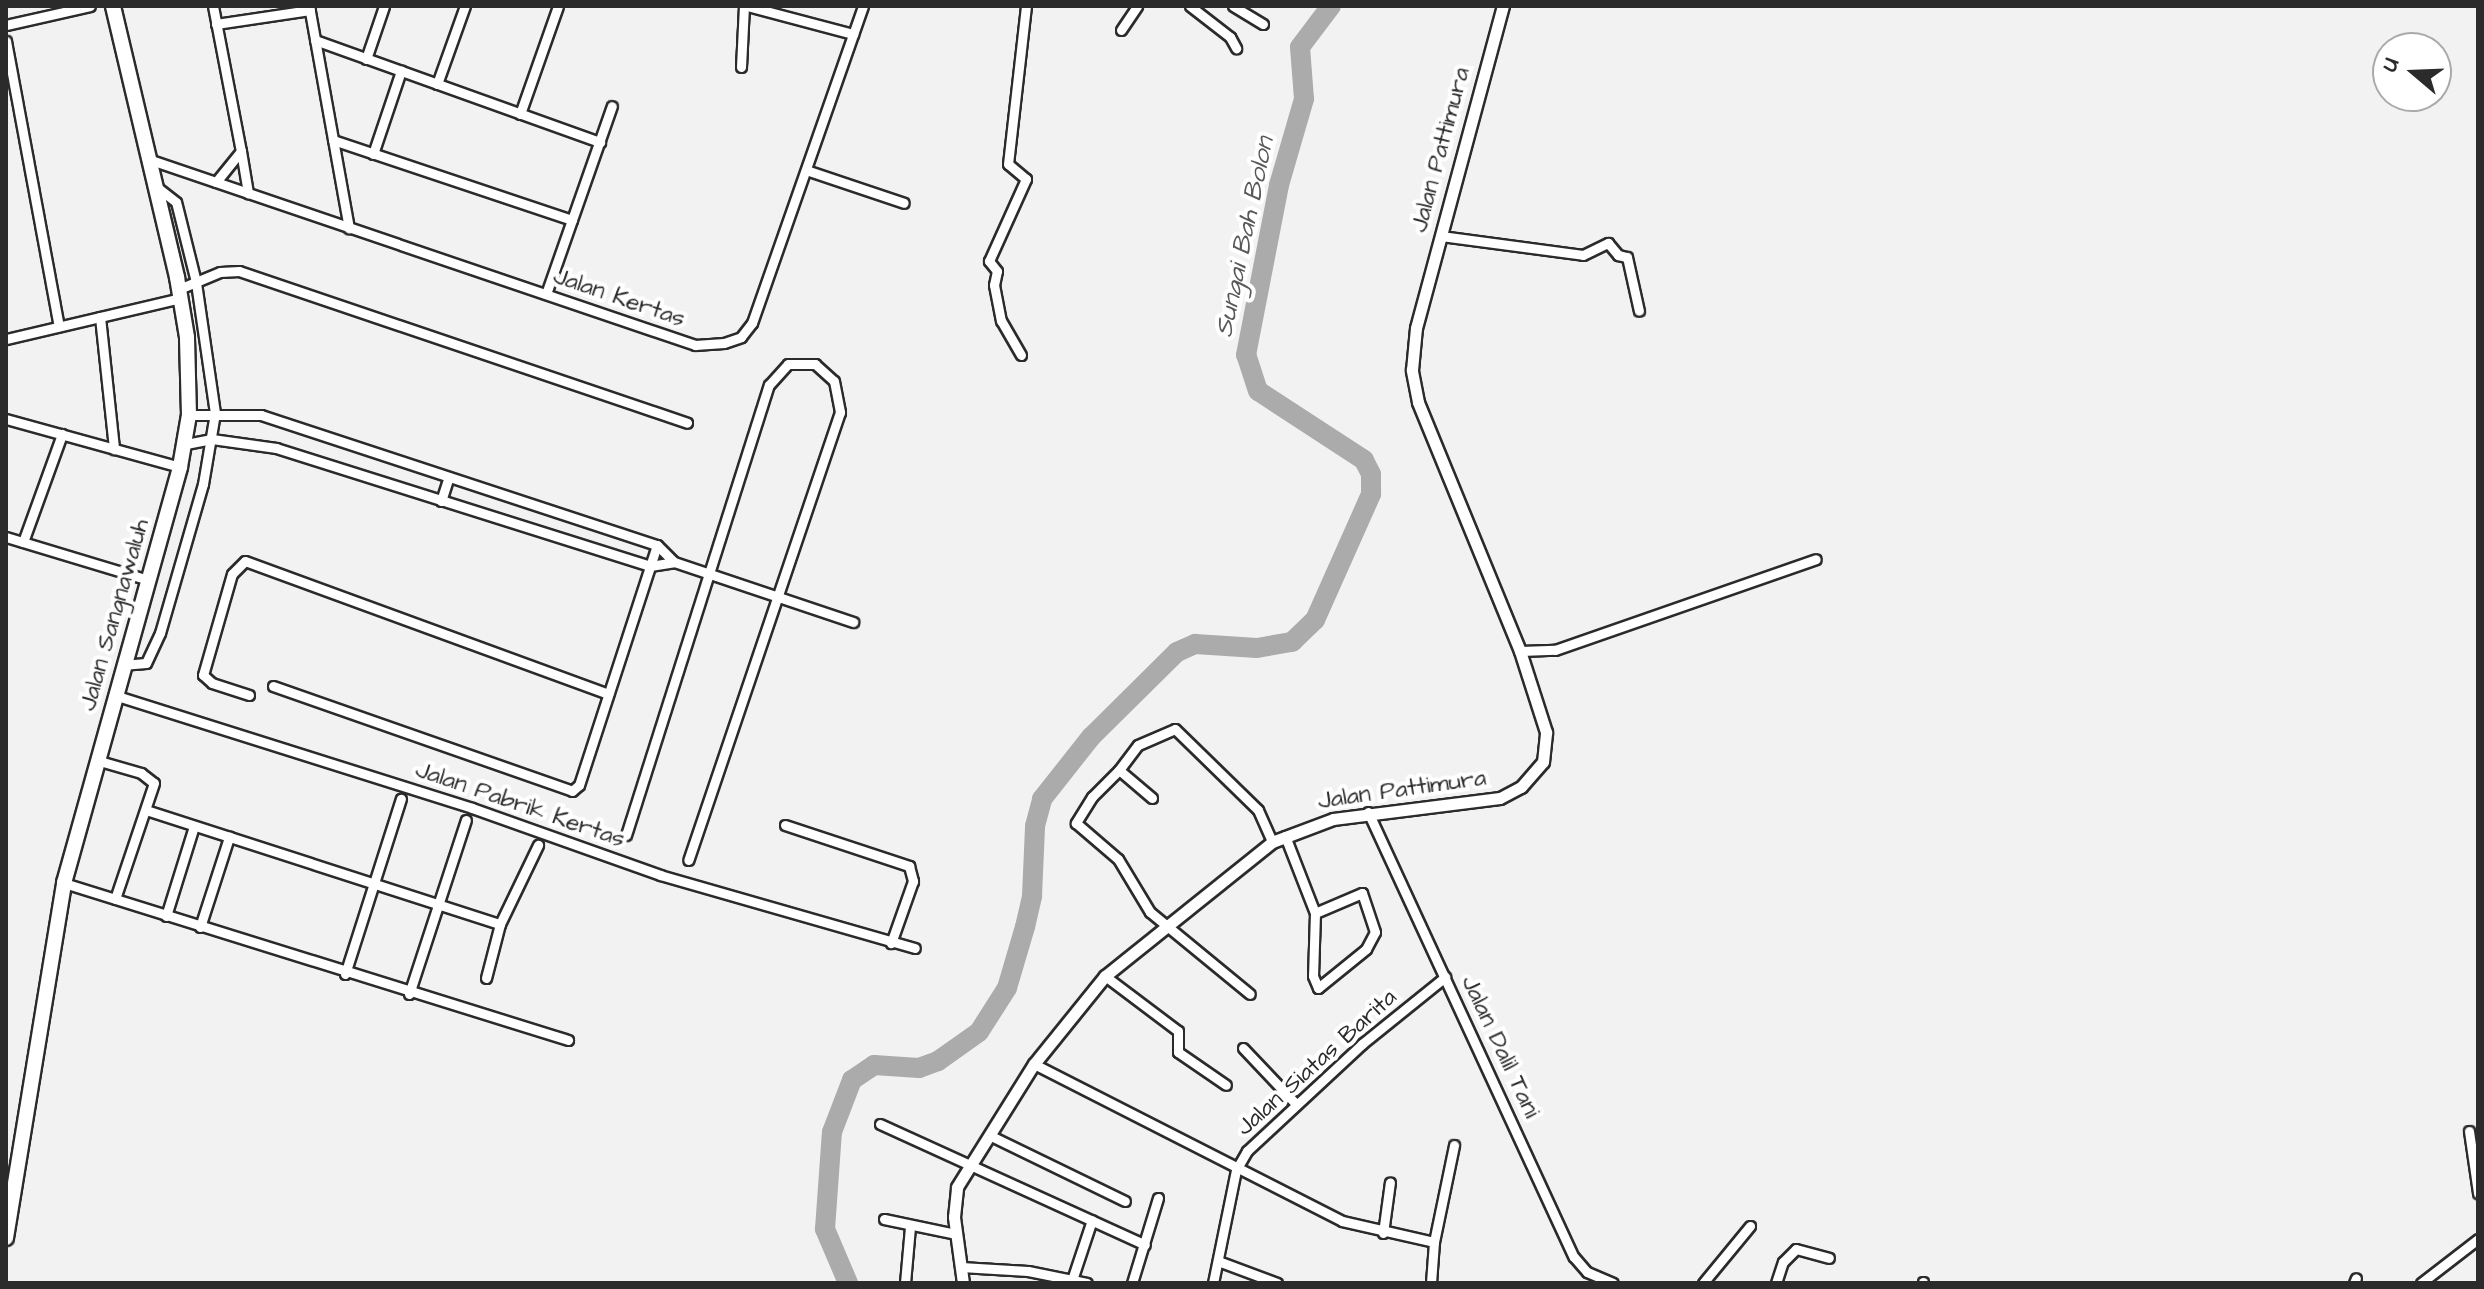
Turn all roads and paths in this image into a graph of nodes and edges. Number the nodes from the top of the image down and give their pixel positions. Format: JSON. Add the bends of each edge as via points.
{"nodes":[{"id":1,"x":90,"y":6,"type":"edge"},
{"id":2,"x":113,"y":6,"type":"edge"},
{"id":3,"x":213,"y":6,"type":"edge"},
{"id":4,"x":384,"y":6,"type":"edge"},
{"id":5,"x":465,"y":6,"type":"edge"},
{"id":6,"x":558,"y":6,"type":"edge"},
{"id":7,"x":746,"y":6,"type":"edge"},
{"id":8,"x":863,"y":6,"type":"edge"},
{"id":9,"x":1026,"y":6,"type":"edge"},
{"id":10,"x":1137,"y":6,"type":"edge"},
{"id":11,"x":1190,"y":6,"type":"edge"},
{"id":12,"x":1233,"y":6,"type":"edge"},
{"id":13,"x":1503,"y":6,"type":"edge"},
{"id":14,"x":309,"y":8,"type":"edge"},
{"id":15,"x":216,"y":24,"type":"junction"},
{"id":16,"x":1263,"y":24,"type":"dead end"},
{"id":17,"x":6,"y":25,"type":"edge"},
{"id":18,"x":1121,"y":30,"type":"dead end"},
{"id":19,"x":853,"y":34,"type":"junction"},
{"id":20,"x":315,"y":40,"type":"junction"},
{"id":21,"x":6,"y":41,"type":"edge"},
{"id":22,"x":1236,"y":48,"type":"dead end"},
{"id":23,"x":366,"y":59,"type":"junction"},
{"id":24,"x":741,"y":67,"type":"dead end"},
{"id":25,"x":401,"y":71,"type":"junction"},
{"id":26,"x":437,"y":84,"type":"junction"},
{"id":27,"x":612,"y":106,"type":"dead end"},
{"id":28,"x":520,"y":114,"type":"junction"},
{"id":29,"x":333,"y":140,"type":"junction"},
{"id":30,"x":600,"y":142,"type":"junction"},
{"id":31,"x":241,"y":151,"type":"junction"},
{"id":32,"x":373,"y":154,"type":"junction"},
{"id":33,"x":151,"y":160,"type":"junction"},
{"id":34,"x":806,"y":170,"type":"junction"},
{"id":35,"x":216,"y":182,"type":"junction"},
{"id":36,"x":157,"y":187,"type":"junction"},
{"id":37,"x":248,"y":193,"type":"junction"},
{"id":38,"x":904,"y":203,"type":"dead end"},
{"id":39,"x":572,"y":220,"type":"junction"},
{"id":40,"x":349,"y":228,"type":"junction"},
{"id":41,"x":1441,"y":236,"type":"junction"},
{"id":42,"x":196,"y":282,"type":"junction"},
{"id":43,"x":180,"y":293,"type":"junction"},
{"id":44,"x":546,"y":294,"type":"junction"},
{"id":45,"x":1639,"y":311,"type":"dead end"},
{"id":46,"x":100,"y":317,"type":"junction"},
{"id":47,"x":59,"y":326,"type":"junction"},
{"id":48,"x":6,"y":339,"type":"edge"},
{"id":49,"x":1021,"y":355,"type":"dead end"},
{"id":50,"x":215,"y":413,"type":"junction"},
{"id":51,"x":189,"y":415,"type":"junction"},
{"id":52,"x":6,"y":419,"type":"edge"},
{"id":53,"x":687,"y":423,"type":"dead end"},
{"id":54,"x":62,"y":434,"type":"junction"},
{"id":55,"x":212,"y":439,"type":"junction"},
{"id":56,"x":186,"y":444,"type":"junction"},
{"id":57,"x":114,"y":449,"type":"junction"},
{"id":58,"x":180,"y":467,"type":"junction"},
{"id":59,"x":449,"y":477,"type":"junction"},
{"id":60,"x":441,"y":501,"type":"junction"},
{"id":61,"x":6,"y":537,"type":"edge"},
{"id":62,"x":23,"y":542,"type":"junction"},
{"id":63,"x":657,"y":545,"type":"junction"},
{"id":64,"x":1816,"y":559,"type":"dead end"},
{"id":65,"x":674,"y":562,"type":"junction"},
{"id":66,"x":650,"y":566,"type":"junction"},
{"id":67,"x":710,"y":574,"type":"junction"},
{"id":68,"x":148,"y":580,"type":"junction"},
{"id":69,"x":783,"y":599,"type":"junction"},
{"id":70,"x":853,"y":622,"type":"dead end"},
{"id":71,"x":1521,"y":655,"type":"junction"},
{"id":72,"x":122,"y":665,"type":"junction"},
{"id":73,"x":273,"y":686,"type":"dead end"},
{"id":74,"x":608,"y":694,"type":"junction"},
{"id":75,"x":114,"y":695,"type":"junction"},
{"id":76,"x":249,"y":695,"type":"dead end"},
{"id":77,"x":96,"y":760,"type":"junction"},
{"id":78,"x":1119,"y":770,"type":"junction"},
{"id":79,"x":1152,"y":798,"type":"dead end"},
{"id":80,"x":401,"y":799,"type":"dead end"},
{"id":81,"x":146,"y":810,"type":"junction"},
{"id":82,"x":1368,"y":812,"type":"junction"},
{"id":83,"x":466,"y":820,"type":"dead end"},
{"id":84,"x":785,"y":825,"type":"dead end"},
{"id":85,"x":194,"y":826,"type":"junction"},
{"id":86,"x":626,"y":835,"type":"dead end"},
{"id":87,"x":1285,"y":836,"type":"junction"},
{"id":88,"x":229,"y":837,"type":"junction"},
{"id":89,"x":1272,"y":842,"type":"junction"},
{"id":90,"x":538,"y":845,"type":"dead end"},
{"id":91,"x":688,"y":860,"type":"dead end"},
{"id":92,"x":64,"y":883,"type":"junction"},
{"id":93,"x":375,"y":884,"type":"junction"},
{"id":94,"x":115,"y":899,"type":"junction"},
{"id":95,"x":439,"y":904,"type":"junction"},
{"id":96,"x":1315,"y":913,"type":"junction"},
{"id":97,"x":166,"y":916,"type":"junction"},
{"id":98,"x":500,"y":924,"type":"junction"},
{"id":99,"x":1166,"y":925,"type":"junction"},
{"id":100,"x":200,"y":927,"type":"junction"},
{"id":101,"x":891,"y":943,"type":"junction"},
{"id":102,"x":915,"y":948,"type":"dead end"},
{"id":103,"x":345,"y":974,"type":"junction"},
{"id":104,"x":1105,"y":976,"type":"junction"},
{"id":105,"x":1445,"y":977,"type":"junction"},
{"id":106,"x":486,"y":978,"type":"dead end"},
{"id":107,"x":409,"y":994,"type":"junction"},
{"id":108,"x":1250,"y":994,"type":"dead end"},
{"id":109,"x":568,"y":1040,"type":"dead end"},
{"id":110,"x":1243,"y":1048,"type":"dead end"},
{"id":111,"x":1034,"y":1064,"type":"junction"},
{"id":112,"x":1226,"y":1085,"type":"dead end"},
{"id":113,"x":1296,"y":1104,"type":"junction"},
{"id":114,"x":880,"y":1124,"type":"dead end"},
{"id":115,"x":2469,"y":1131,"type":"dead end"},
{"id":116,"x":989,"y":1135,"type":"junction"},
{"id":117,"x":1454,"y":1145,"type":"dead end"},
{"id":118,"x":971,"y":1163,"type":"junction"},
{"id":119,"x":1236,"y":1170,"type":"junction"},
{"id":120,"x":1390,"y":1182,"type":"dead end"},
{"id":121,"x":2478,"y":1193,"type":"edge"},
{"id":122,"x":1158,"y":1198,"type":"dead end"},
{"id":123,"x":1125,"y":1201,"type":"dead end"},
{"id":124,"x":884,"y":1219,"type":"dead end"},
{"id":125,"x":1092,"y":1220,"type":"junction"},
{"id":126,"x":1750,"y":1226,"type":"dead end"},
{"id":127,"x":910,"y":1227,"type":"junction"},
{"id":128,"x":1383,"y":1233,"type":"junction"},
{"id":129,"x":956,"y":1234,"type":"junction"},
{"id":130,"x":6,"y":1238,"type":"edge"},
{"id":131,"x":1434,"y":1242,"type":"junction"},
{"id":132,"x":2476,"y":1243,"type":"edge"},
{"id":133,"x":1145,"y":1245,"type":"junction"},
{"id":134,"x":1829,"y":1258,"type":"dead end"},
{"id":135,"x":1218,"y":1261,"type":"junction"},
{"id":136,"x":961,"y":1267,"type":"junction"},
{"id":137,"x":1071,"y":1282,"type":"edge"},
{"id":138,"x":1609,"y":1282,"type":"edge"},
{"id":139,"x":905,"y":1283,"type":"edge"},
{"id":140,"x":963,"y":1283,"type":"edge"},
{"id":141,"x":1087,"y":1283,"type":"edge"},
{"id":142,"x":1132,"y":1283,"type":"edge"},
{"id":143,"x":1213,"y":1283,"type":"edge"},
{"id":144,"x":1277,"y":1283,"type":"edge"},
{"id":145,"x":1431,"y":1283,"type":"edge"},
{"id":146,"x":1703,"y":1283,"type":"edge"},
{"id":147,"x":1776,"y":1283,"type":"edge"},
{"id":148,"x":2421,"y":1283,"type":"edge"}],
"edges":[{"from":1,"to":17,"type":"street"},
{"from":2,"to":33,"type":"main road","name":"Jalan Sangnawaluh"},
{"from":3,"to":15,"type":"street"},
{"from":4,"to":23,"type":"street"},
{"from":5,"to":26,"type":"street"},
{"from":6,"to":28,"type":"street"},
{"from":7,"to":19,"type":"street"},
{"from":7,"to":24,"type":"street"},
{"from":8,"to":19,"type":"street","name":"Jalan Kertas"},
{"from":9,"to":49,"type":"street","via":[[1008,164],[1026,179],[989,262],[997,271],[994,285],[1001,321]]},
{"from":10,"to":18,"type":"street"},
{"from":11,"to":22,"type":"street","via":[[1230,37]]},
{"from":12,"to":16,"type":"street"},
{"from":13,"to":41,"type":"street","name":"Jalan Pattimura"},
{"from":14,"to":15,"type":"street"},
{"from":14,"to":20,"type":"street"},
{"from":15,"to":31,"type":"street"},
{"from":19,"to":34,"type":"street","name":"Jalan Kertas"},
{"from":20,"to":23,"type":"street"},
{"from":20,"to":29,"type":"street"},
{"from":21,"to":47,"type":"street"},
{"from":23,"to":25,"type":"street"},
{"from":25,"to":26,"type":"street"},
{"from":25,"to":32,"type":"street"},
{"from":26,"to":28,"type":"street"},
{"from":27,"to":30,"type":"street"},
{"from":28,"to":30,"type":"street"},
{"from":29,"to":32,"type":"street"},
{"from":29,"to":40,"type":"street"},
{"from":30,"to":39,"type":"street"},
{"from":31,"to":35,"type":"street"},
{"from":31,"to":37,"type":"street"},
{"from":32,"to":39,"type":"street"},
{"from":33,"to":35,"type":"street","name":"Jalan Kertas"},
{"from":33,"to":36,"type":"main road","name":"Jalan Sangnawaluh"},
{"from":34,"to":38,"type":"street"},
{"from":34,"to":44,"type":"street","name":"Jalan Kertas","via":[[752,323],[741,337],[695,345]]},
{"from":35,"to":37,"type":"street","name":"Jalan Kertas"},
{"from":36,"to":42,"type":"street","via":[[176,202]]},
{"from":36,"to":43,"type":"main road","name":"Jalan Sangnawaluh"},
{"from":37,"to":40,"type":"street","name":"Jalan Kertas"},
{"from":39,"to":44,"type":"street"},
{"from":40,"to":44,"type":"street","name":"Jalan Kertas"},
{"from":41,"to":45,"type":"street","via":[[1583,255],[1608,243],[1627,257]]},
{"from":41,"to":71,"type":"street","name":"Jalan Pattimura","via":[[1416,328],[1412,370],[1418,402]]},
{"from":42,"to":43,"type":"street"},
{"from":42,"to":50,"type":"street"},
{"from":42,"to":53,"type":"street","via":[[239,271]]},
{"from":43,"to":46,"type":"street"},
{"from":43,"to":51,"type":"main road","name":"Jalan Sangnawaluh"},
{"from":46,"to":47,"type":"street"},
{"from":46,"to":57,"type":"street"},
{"from":47,"to":48,"type":"street"},
{"from":50,"to":51,"type":"street"},
{"from":50,"to":55,"type":"street"},
{"from":50,"to":59,"type":"street","via":[[261,415]]},
{"from":51,"to":56,"type":"main road","name":"Jalan Sangnawaluh"},
{"from":52,"to":54,"type":"street"},
{"from":54,"to":57,"type":"street"},
{"from":54,"to":62,"type":"street"},
{"from":55,"to":56,"type":"street"},
{"from":55,"to":60,"type":"street","via":[[276,448]]},
{"from":55,"to":72,"type":"street","via":[[150,660],[141,666]]},
{"from":56,"to":58,"type":"main road","name":"Jalan Sangnawaluh"},
{"from":57,"to":58,"type":"street"},
{"from":58,"to":68,"type":"main road","name":"Jalan Sangnawaluh"},
{"from":59,"to":60,"type":"street"},
{"from":59,"to":63,"type":"street"},
{"from":60,"to":66,"type":"street"},
{"from":61,"to":62,"type":"street"},
{"from":62,"to":68,"type":"street"},
{"from":63,"to":65,"type":"street"},
{"from":63,"to":66,"type":"street"},
{"from":64,"to":71,"type":"street","via":[[1555,650]]},
{"from":65,"to":66,"type":"street"},
{"from":65,"to":67,"type":"street"},
{"from":66,"to":74,"type":"street"},
{"from":67,"to":69,"type":"street"},
{"from":67,"to":69,"type":"street","via":[[769,385],[788,364],[815,364],[834,381],[840,412]]},
{"from":67,"to":86,"type":"street"},
{"from":68,"to":72,"type":"main road","name":"Jalan Sangnawaluh"},
{"from":69,"to":70,"type":"street"},
{"from":69,"to":91,"type":"street"},
{"from":71,"to":82,"type":"street","name":"Jalan Pattimura","via":[[1547,747],[1534,776],[1500,798]]},
{"from":72,"to":75,"type":"main road","name":"Jalan Sangnawaluh"},
{"from":73,"to":74,"type":"street","via":[[572,791],[579,785]]},
{"from":74,"to":76,"type":"street","via":[[245,561],[232,574],[203,675]]},
{"from":75,"to":77,"type":"main road","name":"Jalan Sangnawaluh"},
{"from":75,"to":101,"type":"street","name":"Jalan Pabrik Kertas","via":[[472,808],[660,875]]},
{"from":77,"to":81,"type":"street","via":[[153,780]]},
{"from":77,"to":92,"type":"main road","name":"Jalan Sangnawaluh"},
{"from":78,"to":79,"type":"street"},
{"from":78,"to":89,"type":"street","via":[[1138,745],[1175,729],[1258,810]]},
{"from":78,"to":99,"type":"street","via":[[1076,823],[1118,859],[1150,912]]},
{"from":80,"to":93,"type":"street"},
{"from":81,"to":85,"type":"street"},
{"from":81,"to":94,"type":"street"},
{"from":82,"to":87,"type":"street","name":"Jalan Pattimura"},
{"from":82,"to":105,"type":"street","name":"Jalan Dalil Tani"},
{"from":83,"to":95,"type":"street"},
{"from":84,"to":101,"type":"street","via":[[909,866],[913,881]]},
{"from":85,"to":88,"type":"street"},
{"from":85,"to":97,"type":"street"},
{"from":87,"to":89,"type":"street","name":"Jalan Pattimura"},
{"from":87,"to":96,"type":"street"},
{"from":88,"to":93,"type":"street"},
{"from":88,"to":100,"type":"street"},
{"from":89,"to":99,"type":"street","name":"Jalan Pattimura"},
{"from":90,"to":98,"type":"street"},
{"from":92,"to":94,"type":"street"},
{"from":92,"to":130,"type":"main road","name":"Jalan Sangnawaluh"},
{"from":93,"to":95,"type":"street"},
{"from":93,"to":103,"type":"street"},
{"from":94,"to":97,"type":"street"},
{"from":95,"to":98,"type":"street"},
{"from":95,"to":107,"type":"street"},
{"from":96,"to":96,"type":"street","via":[[1313,976],[1318,988],[1370,945],[1375,932],[1362,893]]},
{"from":97,"to":100,"type":"street"},
{"from":98,"to":106,"type":"street"},
{"from":99,"to":104,"type":"street","name":"Jalan Pattimura"},
{"from":99,"to":108,"type":"street"},
{"from":100,"to":103,"type":"street"},
{"from":101,"to":102,"type":"street","name":"Jalan Pabrik Kertas"},
{"from":103,"to":107,"type":"street"},
{"from":104,"to":111,"type":"street","name":"Jalan Pattimura"},
{"from":104,"to":112,"type":"street","via":[[1178,1031],[1178,1052]]},
{"from":105,"to":113,"type":"street","name":"Jalan Siatas Barita"},
{"from":105,"to":138,"type":"street","name":"Jalan Dalil Tani","via":[[1574,1257],[1587,1272]]},
{"from":107,"to":109,"type":"street"},
{"from":110,"to":113,"type":"street"},
{"from":111,"to":116,"type":"street","name":"Jalan Pattimura"},
{"from":111,"to":119,"type":"street"},
{"from":113,"to":119,"type":"street","name":"Jalan Siatas Barita","via":[[1247,1151]]},
{"from":114,"to":118,"type":"street"},
{"from":115,"to":121,"type":"street"},
{"from":116,"to":118,"type":"street","name":"Jalan Pattimura"},
{"from":116,"to":123,"type":"street"},
{"from":117,"to":131,"type":"street"},
{"from":118,"to":125,"type":"street"},
{"from":118,"to":129,"type":"street","name":"Jalan Pattimura","via":[[954,1197]]},
{"from":119,"to":128,"type":"street","via":[[1342,1221]]},
{"from":119,"to":135,"type":"street","name":"Jalan Siatas Barita"},
{"from":120,"to":128,"type":"street"},
{"from":122,"to":133,"type":"street"},
{"from":124,"to":127,"type":"street"},
{"from":125,"to":133,"type":"street"},
{"from":125,"to":137,"type":"street"},
{"from":126,"to":146,"type":"street"},
{"from":127,"to":129,"type":"street"},
{"from":127,"to":139,"type":"street"},
{"from":128,"to":131,"type":"street"},
{"from":129,"to":136,"type":"street","name":"Jalan Pattimura"},
{"from":131,"to":145,"type":"street"},
{"from":132,"to":148,"type":"street"},
{"from":133,"to":142,"type":"street"},
{"from":134,"to":147,"type":"street","via":[[1796,1249],[1783,1262]]},
{"from":135,"to":143,"type":"street","name":"Jalan Siatas Barita"},
{"from":135,"to":144,"type":"street"},
{"from":136,"to":137,"type":"street","via":[[1028,1271]]},
{"from":136,"to":140,"type":"street","name":"Jalan Pattimura"},
{"from":137,"to":141,"type":"street"}]}
